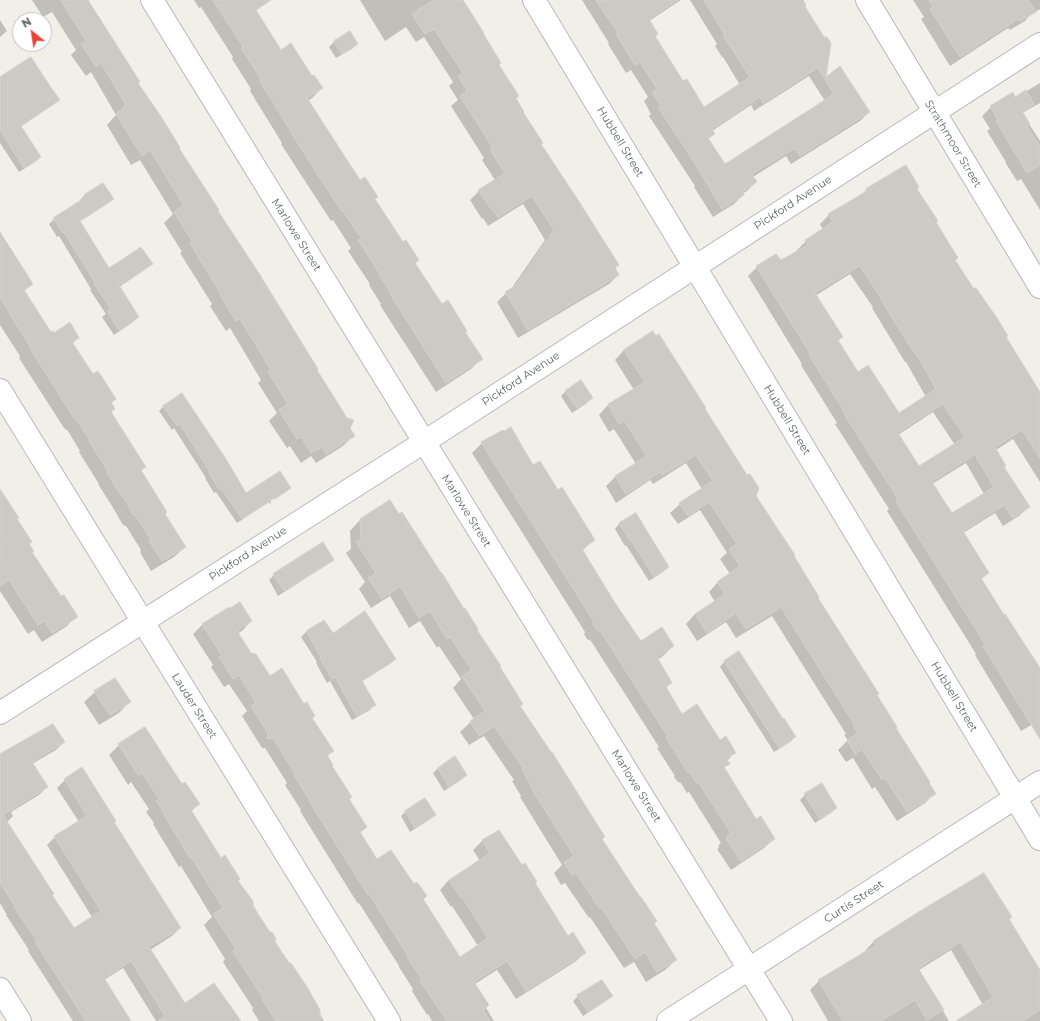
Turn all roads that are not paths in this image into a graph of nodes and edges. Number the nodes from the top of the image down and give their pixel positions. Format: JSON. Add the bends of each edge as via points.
{"nodes":[{"id":1,"x":152,"y":0,"type":"edge"},
{"id":2,"x":534,"y":0,"type":"edge"},
{"id":3,"x":867,"y":0,"type":"edge"},
{"id":4,"x":1040,"y":44,"type":"edge"},
{"id":5,"x":934,"y":112,"type":"junction"},
{"id":6,"x":695,"y":267,"type":"junction"},
{"id":7,"x":1040,"y":287,"type":"edge"},
{"id":8,"x":0,"y":390,"type":"edge"},
{"id":9,"x":424,"y":442,"type":"junction"},
{"id":10,"x":142,"y":621,"type":"junction"},
{"id":11,"x":0,"y":713,"type":"edge"},
{"id":12,"x":1040,"y":782,"type":"edge"},
{"id":13,"x":1015,"y":798,"type":"junction"},
{"id":14,"x":1040,"y":839,"type":"edge"},
{"id":15,"x":749,"y":969,"type":"junction"},
{"id":16,"x":0,"y":988,"type":"edge"},
{"id":17,"x":20,"y":1021,"type":"edge"},
{"id":18,"x":389,"y":1021,"type":"edge"},
{"id":19,"x":668,"y":1021,"type":"edge"},
{"id":20,"x":781,"y":1021,"type":"edge"}],
"edges":[{"from":1,"to":9,"type":"street","name":"Marlowe Street"},
{"from":2,"to":6,"type":"street","name":"Hubbell Street"},
{"from":3,"to":5,"type":"street","name":"Strathmoor Street"},
{"from":4,"to":5,"type":"street","name":"Pickford Avenue"},
{"from":5,"to":6,"type":"street","name":"Pickford Avenue"},
{"from":5,"to":7,"type":"street","name":"Strathmoor Street"},
{"from":6,"to":9,"type":"street","name":"Pickford Avenue"},
{"from":6,"to":13,"type":"street","name":"Hubbell Street"},
{"from":8,"to":10,"type":"street","name":"Lauder Street"},
{"from":9,"to":10,"type":"street","name":"Pickford Avenue"},
{"from":9,"to":15,"type":"street","name":"Marlowe Street"},
{"from":10,"to":11,"type":"street","name":"Pickford Avenue"},
{"from":10,"to":18,"type":"street","name":"Lauder Street"},
{"from":12,"to":13,"type":"street","name":"Curtis Street"},
{"from":13,"to":14,"type":"street","name":"Hubbell Street"},
{"from":13,"to":15,"type":"street","name":"Curtis Street"},
{"from":15,"to":19,"type":"street","name":"Curtis Street"},
{"from":15,"to":20,"type":"street","name":"Marlowe Street"},
{"from":16,"to":17,"type":"street"}]}
